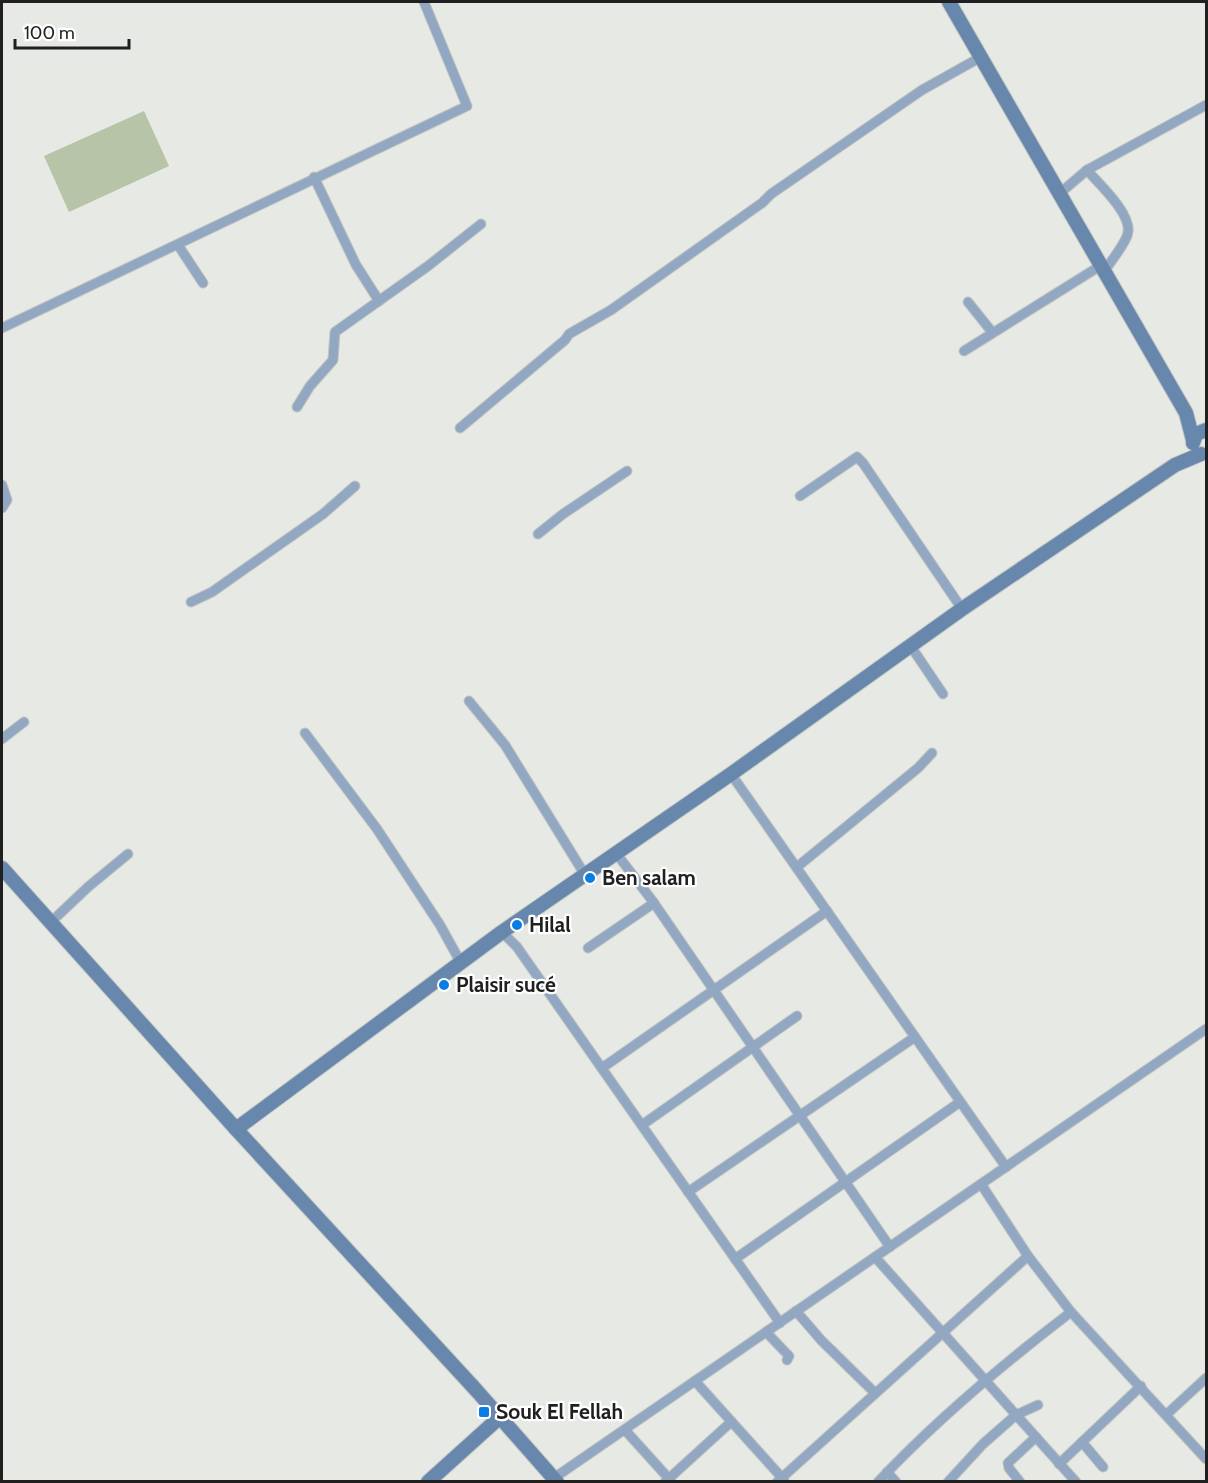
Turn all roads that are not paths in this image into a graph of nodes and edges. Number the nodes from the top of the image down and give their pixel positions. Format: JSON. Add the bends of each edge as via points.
{"nodes":[{"id":1,"x":424,"y":2,"type":"edge"},
{"id":2,"x":949,"y":2,"type":"edge"},
{"id":3,"x":981,"y":57,"type":"junction"},
{"id":4,"x":1206,"y":105,"type":"edge"},
{"id":5,"x":1087,"y":170,"type":"junction"},
{"id":6,"x":314,"y":177,"type":"junction"},
{"id":7,"x":1059,"y":194,"type":"junction"},
{"id":8,"x":481,"y":224,"type":"dead end"},
{"id":9,"x":178,"y":245,"type":"junction"},
{"id":10,"x":1102,"y":269,"type":"junction"},
{"id":11,"x":203,"y":283,"type":"dead end"},
{"id":12,"x":379,"y":301,"type":"junction"},
{"id":13,"x":968,"y":302,"type":"dead end"},
{"id":14,"x":2,"y":328,"type":"edge"},
{"id":15,"x":992,"y":332,"type":"junction"},
{"id":16,"x":964,"y":351,"type":"dead end"},
{"id":17,"x":297,"y":407,"type":"dead end"},
{"id":18,"x":1186,"y":412,"type":"junction"},
{"id":19,"x":460,"y":429,"type":"dead end"},
{"id":20,"x":1206,"y":430,"type":"edge"},
{"id":21,"x":1192,"y":441,"type":"junction"},
{"id":22,"x":1204,"y":455,"type":"edge"},
{"id":23,"x":1175,"y":465,"type":"junction"},
{"id":24,"x":627,"y":471,"type":"dead end"},
{"id":25,"x":2,"y":485,"type":"edge"},
{"id":26,"x":356,"y":486,"type":"dead end"},
{"id":27,"x":800,"y":496,"type":"dead end"},
{"id":28,"x":2,"y":508,"type":"edge"},
{"id":29,"x":537,"y":534,"type":"dead end"},
{"id":30,"x":191,"y":602,"type":"dead end"},
{"id":31,"x":962,"y":609,"type":"junction"},
{"id":32,"x":910,"y":645,"type":"junction"},
{"id":33,"x":943,"y":694,"type":"dead end"},
{"id":34,"x":469,"y":701,"type":"dead end"},
{"id":35,"x":24,"y":722,"type":"dead end"},
{"id":36,"x":305,"y":733,"type":"dead end"},
{"id":37,"x":2,"y":739,"type":"edge"},
{"id":38,"x":932,"y":753,"type":"dead end"},
{"id":39,"x":730,"y":774,"type":"junction"},
{"id":40,"x":616,"y":853,"type":"junction"},
{"id":41,"x":128,"y":854,"type":"dead end"},
{"id":42,"x":797,"y":867,"type":"junction"},
{"id":43,"x":2,"y":868,"type":"edge"},
{"id":44,"x":585,"y":875,"type":"junction"},
{"id":45,"x":654,"y":903,"type":"junction"},
{"id":46,"x":827,"y":911,"type":"junction"},
{"id":47,"x":51,"y":922,"type":"junction"},
{"id":48,"x":502,"y":932,"type":"junction"},
{"id":49,"x":588,"y":948,"type":"dead end"},
{"id":50,"x":461,"y":963,"type":"junction"},
{"id":51,"x":713,"y":990,"type":"junction"},
{"id":52,"x":797,"y":1016,"type":"dead end"},
{"id":53,"x":1206,"y":1029,"type":"edge"},
{"id":54,"x":915,"y":1037,"type":"junction"},
{"id":55,"x":753,"y":1049,"type":"junction"},
{"id":56,"x":602,"y":1068,"type":"junction"},
{"id":57,"x":960,"y":1102,"type":"junction"},
{"id":58,"x":798,"y":1116,"type":"junction"},
{"id":59,"x":642,"y":1125,"type":"junction"},
{"id":60,"x":236,"y":1129,"type":"junction"},
{"id":61,"x":1006,"y":1167,"type":"junction"},
{"id":62,"x":845,"y":1183,"type":"junction"},
{"id":63,"x":981,"y":1184,"type":"junction"},
{"id":64,"x":688,"y":1192,"type":"junction"},
{"id":65,"x":890,"y":1247,"type":"junction"},
{"id":66,"x":1028,"y":1256,"type":"junction"},
{"id":67,"x":875,"y":1257,"type":"junction"},
{"id":68,"x":735,"y":1259,"type":"junction"},
{"id":69,"x":796,"y":1311,"type":"junction"},
{"id":70,"x":1071,"y":1312,"type":"junction"},
{"id":71,"x":780,"y":1323,"type":"junction"},
{"id":72,"x":766,"y":1332,"type":"junction"},
{"id":73,"x":942,"y":1332,"type":"junction"},
{"id":74,"x":787,"y":1360,"type":"dead end"},
{"id":75,"x":1206,"y":1378,"type":"edge"},
{"id":76,"x":695,"y":1381,"type":"junction"},
{"id":77,"x":986,"y":1381,"type":"junction"},
{"id":78,"x":1141,"y":1386,"type":"junction"},
{"id":79,"x":875,"y":1393,"type":"junction"},
{"id":80,"x":1038,"y":1405,"type":"dead end"},
{"id":81,"x":1167,"y":1414,"type":"junction"},
{"id":82,"x":1016,"y":1415,"type":"junction"},
{"id":83,"x":500,"y":1417,"type":"junction"},
{"id":84,"x":731,"y":1422,"type":"junction"},
{"id":85,"x":625,"y":1430,"type":"junction"},
{"id":86,"x":1036,"y":1437,"type":"junction"},
{"id":87,"x":1082,"y":1442,"type":"junction"},
{"id":88,"x":1206,"y":1459,"type":"edge"},
{"id":89,"x":1059,"y":1464,"type":"junction"},
{"id":90,"x":1103,"y":1467,"type":"dead end"},
{"id":91,"x":887,"y":1472,"type":"junction"},
{"id":92,"x":556,"y":1480,"type":"edge"},
{"id":93,"x":668,"y":1480,"type":"edge"},
{"id":94,"x":781,"y":1480,"type":"edge"},
{"id":95,"x":428,"y":1482,"type":"edge"},
{"id":96,"x":878,"y":1482,"type":"edge"},
{"id":97,"x":896,"y":1482,"type":"edge"},
{"id":98,"x":948,"y":1482,"type":"edge"},
{"id":99,"x":1020,"y":1482,"type":"edge"},
{"id":100,"x":1076,"y":1482,"type":"edge"}],
"edges":[{"from":1,"to":6,"type":"street","via":[[467,106]]},
{"from":2,"to":3,"type":"main road"},
{"from":3,"to":7,"type":"main road"},
{"from":3,"to":19,"type":"street","via":[[922,90],[611,310],[569,334]]},
{"from":4,"to":5,"type":"street"},
{"from":5,"to":7,"type":"street"},
{"from":5,"to":10,"type":"street","via":[[1128,224],[1128,233]]},
{"from":6,"to":9,"type":"street"},
{"from":6,"to":12,"type":"street","via":[[356,265]]},
{"from":7,"to":10,"type":"main road"},
{"from":8,"to":12,"type":"street"},
{"from":9,"to":11,"type":"street"},
{"from":9,"to":14,"type":"street"},
{"from":10,"to":15,"type":"street"},
{"from":10,"to":18,"type":"main road"},
{"from":12,"to":17,"type":"street","via":[[336,332],[333,360]]},
{"from":13,"to":15,"type":"street"},
{"from":15,"to":16,"type":"street"},
{"from":18,"to":20,"type":"main road"},
{"from":18,"to":21,"type":"main road"},
{"from":20,"to":21,"type":"main road","via":[[1199,431]]},
{"from":21,"to":22,"type":"main road","via":[[1195,450]]},
{"from":21,"to":23,"type":"main road"},
{"from":22,"to":23,"type":"main road"},
{"from":23,"to":31,"type":"main road"},
{"from":24,"to":29,"type":"street"},
{"from":25,"to":28,"type":"street","via":[[6,500]]},
{"from":26,"to":30,"type":"street","via":[[212,592]]},
{"from":27,"to":31,"type":"street","via":[[857,457]]},
{"from":31,"to":32,"type":"main road"},
{"from":32,"to":33,"type":"street"},
{"from":32,"to":39,"type":"main road"},
{"from":34,"to":44,"type":"street","via":[[505,745]]},
{"from":35,"to":37,"type":"street"},
{"from":36,"to":50,"type":"street","via":[[377,829]]},
{"from":38,"to":42,"type":"street"},
{"from":39,"to":40,"type":"main road"},
{"from":39,"to":42,"type":"street"},
{"from":40,"to":44,"type":"main road"},
{"from":40,"to":45,"type":"street"},
{"from":41,"to":47,"type":"street"},
{"from":42,"to":46,"type":"street"},
{"from":43,"to":47,"type":"main road"},
{"from":44,"to":48,"type":"main road"},
{"from":45,"to":49,"type":"street"},
{"from":45,"to":51,"type":"street"},
{"from":46,"to":51,"type":"street"},
{"from":46,"to":54,"type":"street"},
{"from":47,"to":60,"type":"main road"},
{"from":48,"to":50,"type":"main road"},
{"from":48,"to":56,"type":"street","via":[[517,947]]},
{"from":50,"to":60,"type":"main road"},
{"from":51,"to":55,"type":"street"},
{"from":51,"to":56,"type":"street"},
{"from":52,"to":55,"type":"street"},
{"from":53,"to":61,"type":"street"},
{"from":54,"to":57,"type":"street"},
{"from":54,"to":58,"type":"street"},
{"from":55,"to":58,"type":"street"},
{"from":55,"to":59,"type":"street"},
{"from":56,"to":59,"type":"street"},
{"from":57,"to":61,"type":"street"},
{"from":57,"to":62,"type":"street"},
{"from":58,"to":62,"type":"street"},
{"from":58,"to":64,"type":"street"},
{"from":59,"to":64,"type":"street"},
{"from":60,"to":83,"type":"main road"},
{"from":61,"to":63,"type":"street"},
{"from":62,"to":65,"type":"street"},
{"from":62,"to":68,"type":"street"},
{"from":63,"to":65,"type":"street"},
{"from":63,"to":66,"type":"street"},
{"from":64,"to":68,"type":"street"},
{"from":65,"to":67,"type":"street"},
{"from":66,"to":70,"type":"street"},
{"from":66,"to":73,"type":"street"},
{"from":67,"to":69,"type":"street"},
{"from":67,"to":73,"type":"street"},
{"from":68,"to":71,"type":"street"},
{"from":69,"to":71,"type":"street"},
{"from":69,"to":79,"type":"street"},
{"from":70,"to":77,"type":"street"},
{"from":70,"to":78,"type":"street"},
{"from":71,"to":72,"type":"street"},
{"from":72,"to":74,"type":"street","via":[[789,1356]]},
{"from":72,"to":76,"type":"street"},
{"from":73,"to":77,"type":"street"},
{"from":73,"to":79,"type":"street"},
{"from":75,"to":81,"type":"street"},
{"from":76,"to":84,"type":"street"},
{"from":76,"to":85,"type":"street"},
{"from":77,"to":82,"type":"street"},
{"from":77,"to":91,"type":"street","via":[[940,1419]]},
{"from":78,"to":81,"type":"street"},
{"from":78,"to":87,"type":"street"},
{"from":79,"to":94,"type":"street"},
{"from":80,"to":82,"type":"street"},
{"from":81,"to":88,"type":"street"},
{"from":82,"to":86,"type":"street"},
{"from":82,"to":98,"type":"street"},
{"from":83,"to":92,"type":"main road"},
{"from":83,"to":95,"type":"main road"},
{"from":84,"to":93,"type":"street"},
{"from":84,"to":94,"type":"street"},
{"from":85,"to":92,"type":"street"},
{"from":85,"to":93,"type":"street"},
{"from":86,"to":89,"type":"street"},
{"from":86,"to":99,"type":"street","via":[[1008,1463]]},
{"from":87,"to":89,"type":"street"},
{"from":87,"to":90,"type":"street"},
{"from":89,"to":100,"type":"street"},
{"from":91,"to":96,"type":"street"},
{"from":91,"to":97,"type":"street"}]}
